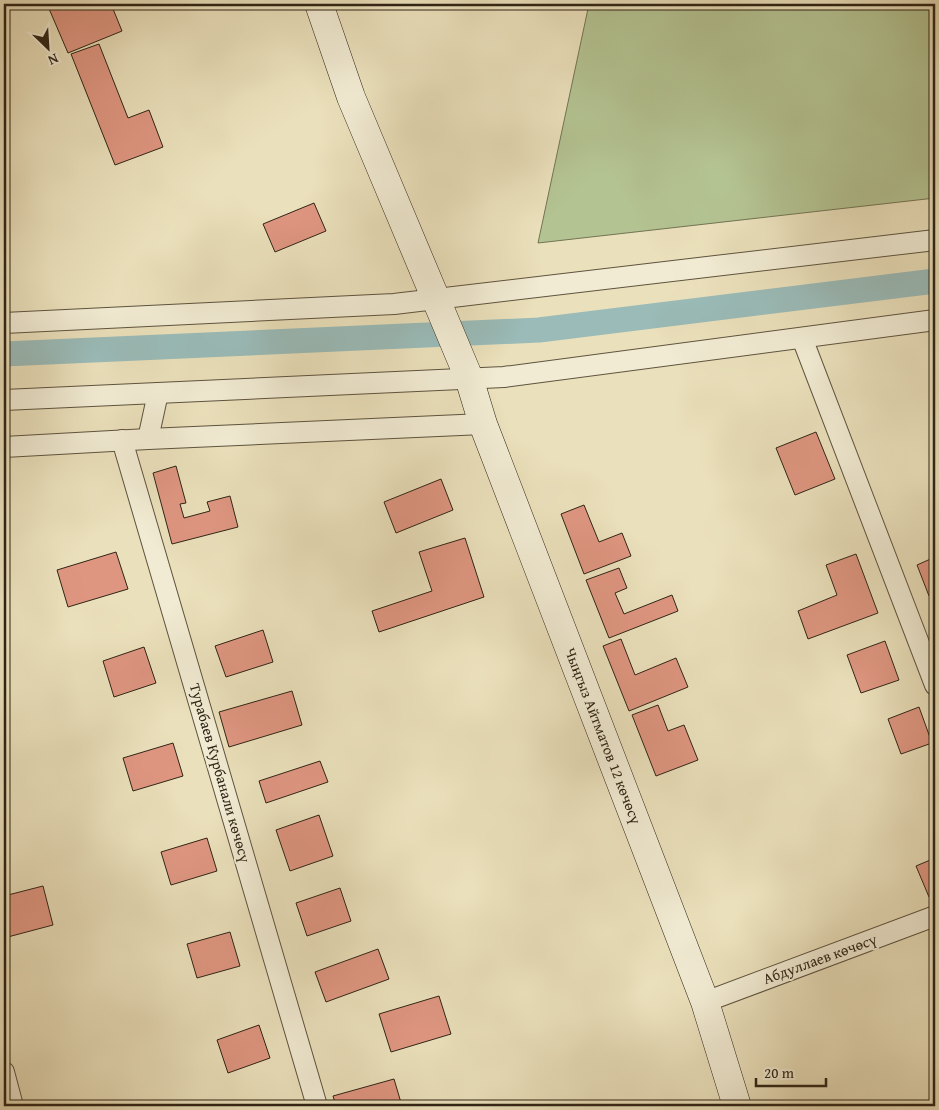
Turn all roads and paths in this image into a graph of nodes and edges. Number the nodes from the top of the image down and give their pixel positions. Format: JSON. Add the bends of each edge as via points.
{"nodes":[{"id":1,"x":320,"y":4,"type":"edge"},
{"id":2,"x":935,"y":240,"type":"edge"},
{"id":3,"x":438,"y":305,"type":"junction"},
{"id":4,"x":7,"y":320,"type":"edge"},
{"id":5,"x":935,"y":320,"type":"edge"},
{"id":6,"x":802,"y":338,"type":"junction"},
{"id":7,"x":467,"y":373,"type":"junction"},
{"id":8,"x":158,"y":393,"type":"junction"},
{"id":9,"x":4,"y":400,"type":"edge"},
{"id":10,"x":483,"y":424,"type":"junction"},
{"id":11,"x":148,"y":439,"type":"junction"},
{"id":12,"x":122,"y":440,"type":"junction"},
{"id":13,"x":4,"y":447,"type":"edge"},
{"id":14,"x":935,"y":685,"type":"edge"},
{"id":15,"x":935,"y":916,"type":"edge"},
{"id":16,"x":705,"y":1002,"type":"junction"},
{"id":17,"x":4,"y":1072,"type":"edge"},
{"id":18,"x":13,"y":1106,"type":"edge"},
{"id":19,"x":317,"y":1106,"type":"edge"},
{"id":20,"x":737,"y":1106,"type":"edge"}],
"edges":[{"from":1,"to":3,"type":"main road","name":"Чыңгыз Айтматов 12 көчөсү","via":[[351,97]]},
{"from":2,"to":3,"type":"street"},
{"from":3,"to":4,"type":"street","via":[[394,304]]},
{"from":3,"to":7,"type":"main road","name":"Чыңгыз Айтматов 12 көчөсү"},
{"from":5,"to":6,"type":"street"},
{"from":6,"to":7,"type":"street","via":[[504,376]]},
{"from":6,"to":14,"type":"street"},
{"from":7,"to":8,"type":"street"},
{"from":7,"to":10,"type":"main road","name":"Чыңгыз Айтматов 12 көчөсү"},
{"from":8,"to":9,"type":"street"},
{"from":8,"to":11,"type":"street"},
{"from":10,"to":11,"type":"street"},
{"from":10,"to":16,"type":"main road","name":"Чыңгыз Айтматов 12 көчөсү"},
{"from":11,"to":12,"type":"street"},
{"from":12,"to":13,"type":"street"},
{"from":12,"to":19,"type":"street","name":"Турабаев Курбанали көчөсү"},
{"from":15,"to":16,"type":"street","name":"Абдуллаев көчөсү"},
{"from":16,"to":20,"type":"main road","name":"Чыңгыз Айтматов 12 көчөсү"},
{"from":17,"to":18,"type":"street"}]}
